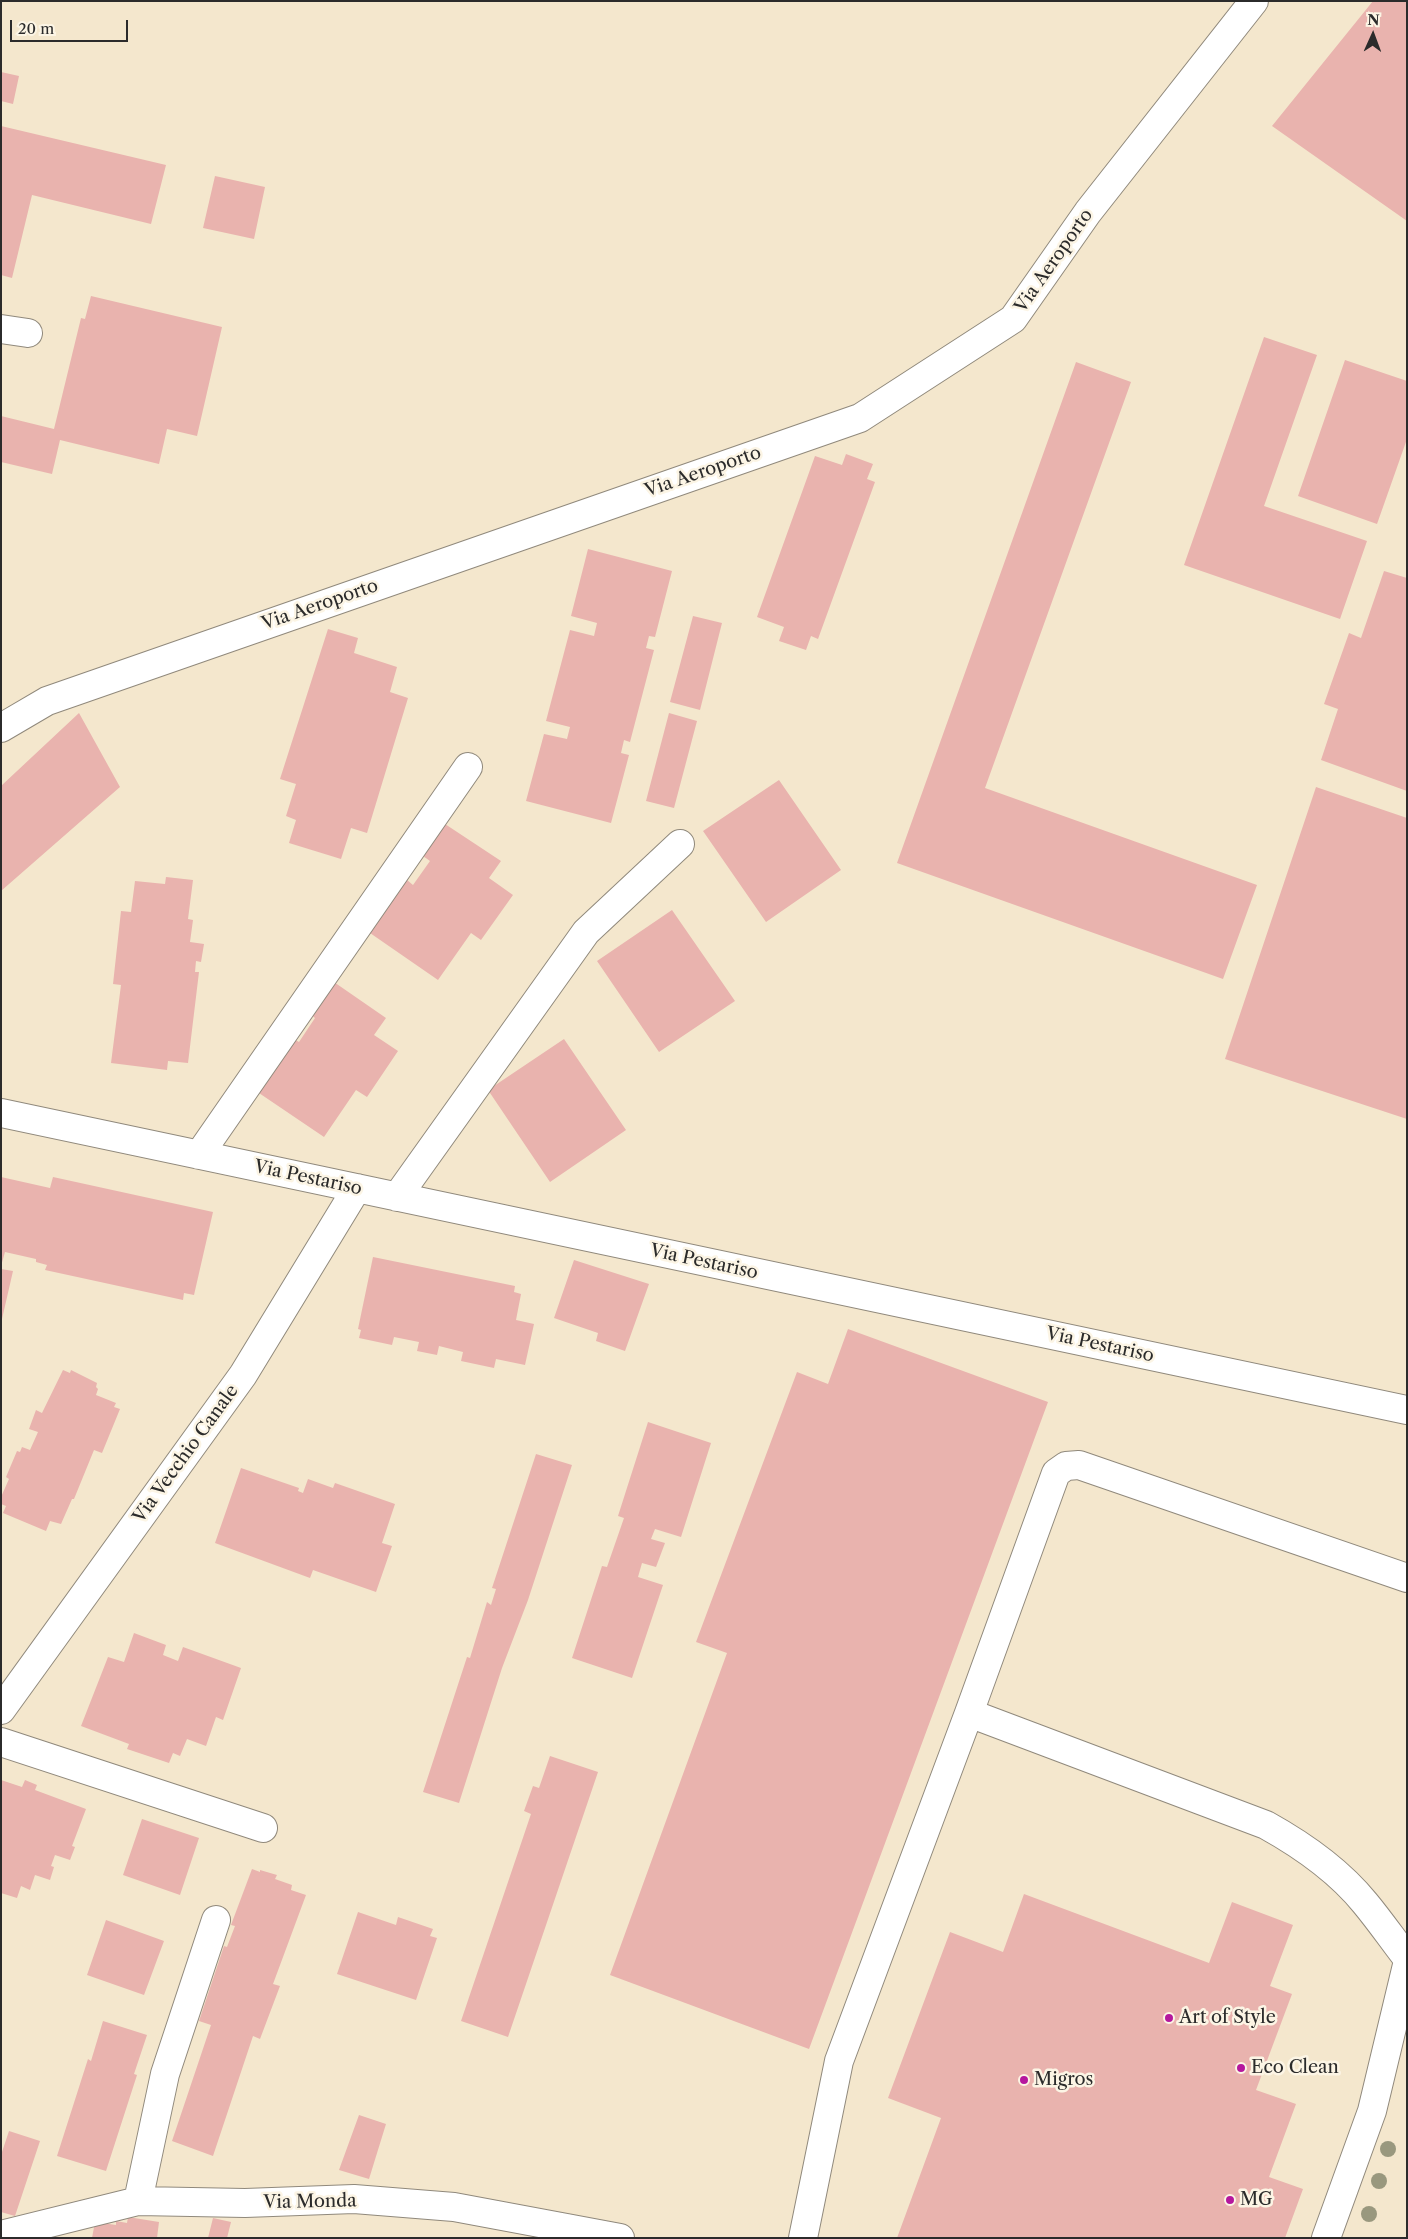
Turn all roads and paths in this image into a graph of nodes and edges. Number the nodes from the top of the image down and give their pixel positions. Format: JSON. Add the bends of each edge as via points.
{"nodes":[{"id":1,"x":1254,"y":1,"type":"edge"},
{"id":2,"x":1,"y":329,"type":"edge"},
{"id":3,"x":28,"y":332,"type":"dead end"},
{"id":4,"x":1,"y":728,"type":"edge"},
{"id":5,"x":468,"y":767,"type":"dead end"},
{"id":6,"x":680,"y":844,"type":"dead end"},
{"id":7,"x":1,"y":1113,"type":"edge"},
{"id":8,"x":199,"y":1154,"type":"junction"},
{"id":9,"x":357,"y":1188,"type":"junction"},
{"id":10,"x":397,"y":1197,"type":"junction"},
{"id":11,"x":1407,"y":1410,"type":"edge"},
{"id":12,"x":1407,"y":1578,"type":"edge"},
{"id":13,"x":1,"y":1710,"type":"edge"},
{"id":14,"x":970,"y":1714,"type":"junction"},
{"id":15,"x":1,"y":1742,"type":"edge"},
{"id":16,"x":263,"y":1828,"type":"dead end"},
{"id":17,"x":216,"y":1920,"type":"dead end"},
{"id":18,"x":1407,"y":1958,"type":"edge"},
{"id":19,"x":1407,"y":1965,"type":"edge"},
{"id":20,"x":1407,"y":2047,"type":"edge"},
{"id":21,"x":1372,"y":2111,"type":"junction"},
{"id":22,"x":138,"y":2201,"type":"junction"},
{"id":23,"x":1,"y":2236,"type":"edge"},
{"id":24,"x":620,"y":2238,"type":"edge"},
{"id":25,"x":803,"y":2238,"type":"edge"},
{"id":26,"x":1326,"y":2238,"type":"edge"}],
"edges":[{"from":1,"to":4,"type":"street","name":"Via Aeroporto","via":[[1088,212],[1013,319],[860,418],[47,701]]},
{"from":2,"to":3,"type":"street"},
{"from":5,"to":8,"type":"street"},
{"from":6,"to":10,"type":"street","via":[[586,932]]},
{"from":7,"to":8,"type":"street","name":"Via Pestariso"},
{"from":8,"to":9,"type":"street","name":"Via Pestariso"},
{"from":9,"to":10,"type":"street","name":"Via Pestariso"},
{"from":9,"to":13,"type":"street","name":"Via Vecchio Canale","via":[[243,1375]]},
{"from":10,"to":11,"type":"street","name":"Via Pestariso"},
{"from":12,"to":14,"type":"street","via":[[1079,1465],[1066,1466],[1053,1479]]},
{"from":14,"to":18,"type":"street","via":[[1266,1825],[1325,1865],[1364,1902]]},
{"from":14,"to":25,"type":"street","via":[[840,2062]]},
{"from":15,"to":16,"type":"street"},
{"from":17,"to":22,"type":"street","via":[[165,2074]]},
{"from":19,"to":21,"type":"street"},
{"from":20,"to":21,"type":"street"},
{"from":21,"to":26,"type":"street"},
{"from":22,"to":23,"type":"street","name":"Via Monda"},
{"from":22,"to":24,"type":"street","name":"Via Monda","via":[[245,2203],[354,2199],[454,2207]]}]}
